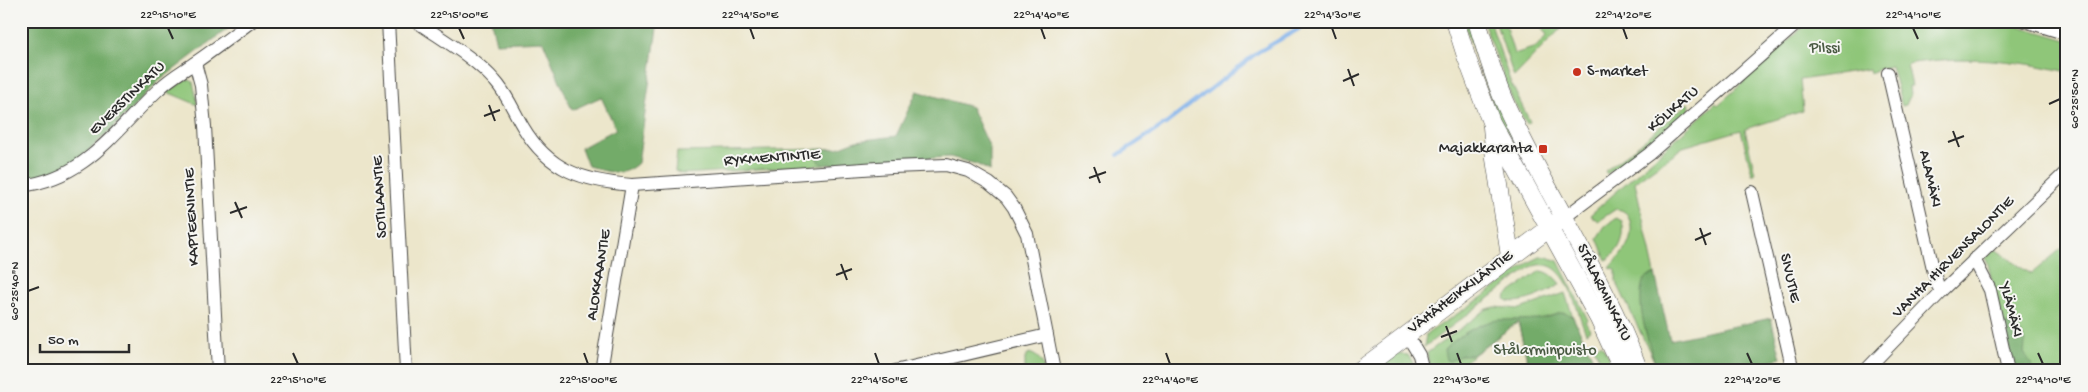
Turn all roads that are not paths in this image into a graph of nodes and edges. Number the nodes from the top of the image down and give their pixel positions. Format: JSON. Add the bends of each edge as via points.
{"nodes":[{"id":1,"x":252,"y":21,"type":"edge"},
{"id":2,"x":388,"y":21,"type":"edge"},
{"id":3,"x":416,"y":21,"type":"edge"},
{"id":4,"x":1455,"y":21,"type":"edge"},
{"id":5,"x":1477,"y":21,"type":"edge"},
{"id":6,"x":1800,"y":21,"type":"edge"},
{"id":7,"x":2024,"y":21,"type":"edge"},
{"id":8,"x":2067,"y":34,"type":"edge"},
{"id":9,"x":195,"y":63,"type":"junction"},
{"id":10,"x":1888,"y":73,"type":"dead end"},
{"id":11,"x":1491,"y":122,"type":"junction"},
{"id":12,"x":2067,"y":171,"type":"edge"},
{"id":13,"x":632,"y":185,"type":"junction"},
{"id":14,"x":21,"y":186,"type":"edge"},
{"id":15,"x":1752,"y":192,"type":"dead end"},
{"id":16,"x":1564,"y":217,"type":"junction"},
{"id":17,"x":1550,"y":228,"type":"junction"},
{"id":18,"x":1510,"y":256,"type":"junction"},
{"id":19,"x":1974,"y":259,"type":"junction"},
{"id":20,"x":1942,"y":291,"type":"junction"},
{"id":21,"x":1047,"y":335,"type":"junction"},
{"id":22,"x":1407,"y":335,"type":"junction"},
{"id":23,"x":218,"y":371,"type":"edge"},
{"id":24,"x":406,"y":371,"type":"edge"},
{"id":25,"x":601,"y":371,"type":"edge"},
{"id":26,"x":895,"y":371,"type":"edge"},
{"id":27,"x":1054,"y":371,"type":"edge"},
{"id":28,"x":1359,"y":371,"type":"edge"},
{"id":29,"x":1424,"y":371,"type":"edge"},
{"id":30,"x":1623,"y":371,"type":"edge"},
{"id":31,"x":1639,"y":371,"type":"edge"},
{"id":32,"x":1793,"y":371,"type":"edge"},
{"id":33,"x":1865,"y":371,"type":"edge"},
{"id":34,"x":2008,"y":371,"type":"edge"}],
"edges":[{"from":1,"to":9,"type":"street","name":"EVERSTINKATU"},
{"from":2,"to":24,"type":"street","name":"SOTILAANTIE"},
{"from":3,"to":13,"type":"street","name":"RYKMENTINTIE","via":[[496,82],[532,142],[550,160],[582,177]]},
{"from":4,"to":11,"type":"main road"},
{"from":5,"to":16,"type":"main road","name":"STÅLARMINKATU","via":[[1504,99]]},
{"from":6,"to":16,"type":"street","name":"KÖLIKATU","via":[[1649,154]]},
{"from":7,"to":8,"type":"street"},
{"from":9,"to":14,"type":"street","name":"EVERSTINKATU","via":[[158,89],[80,165],[38,184]]},
{"from":9,"to":23,"type":"street","name":"KAPTEENINTIE","via":[[201,85],[205,129]]},
{"from":10,"to":20,"type":"street","name":"ALAMÄKI","via":[[1934,273]]},
{"from":11,"to":17,"type":"main road","name":"STÅLARMINKATU"},
{"from":11,"to":18,"type":"main road"},
{"from":12,"to":19,"type":"street","name":"VANHA HIRVENSALONTIE"},
{"from":13,"to":21,"type":"street","name":"RYKMENTINTIE","via":[[892,167],[946,166],[968,171],[1006,197],[1027,234]]},
{"from":13,"to":25,"type":"street","name":"ALOKKAANTIE"},
{"from":15,"to":32,"type":"street","name":"SIVUTIE"},
{"from":16,"to":17,"type":"main road","name":"VÄHÄHEIKKILÄNTIE"},
{"from":16,"to":31,"type":"main road","name":"STÅLARMINKATU","via":[[1611,305]]},
{"from":17,"to":18,"type":"main road","name":"VÄHÄHEIKKILÄNTIE"},
{"from":17,"to":30,"type":"main road","name":"STÅLARMINKATU"},
{"from":18,"to":22,"type":"main road","name":"VÄHÄHEIKKILÄNTIE"},
{"from":19,"to":20,"type":"street","name":"VANHA HIRVENSALONTIE"},
{"from":19,"to":34,"type":"street","name":"YLÄMÄKI","via":[[1990,290]]},
{"from":20,"to":33,"type":"street","name":"VANHA HIRVENSALONTIE"},
{"from":21,"to":26,"type":"street"},
{"from":21,"to":27,"type":"street","name":"RYKMENTINTIE"},
{"from":22,"to":28,"type":"main road","name":"VÄHÄHEIKKILÄNTIE"},
{"from":22,"to":29,"type":"street"}]}
